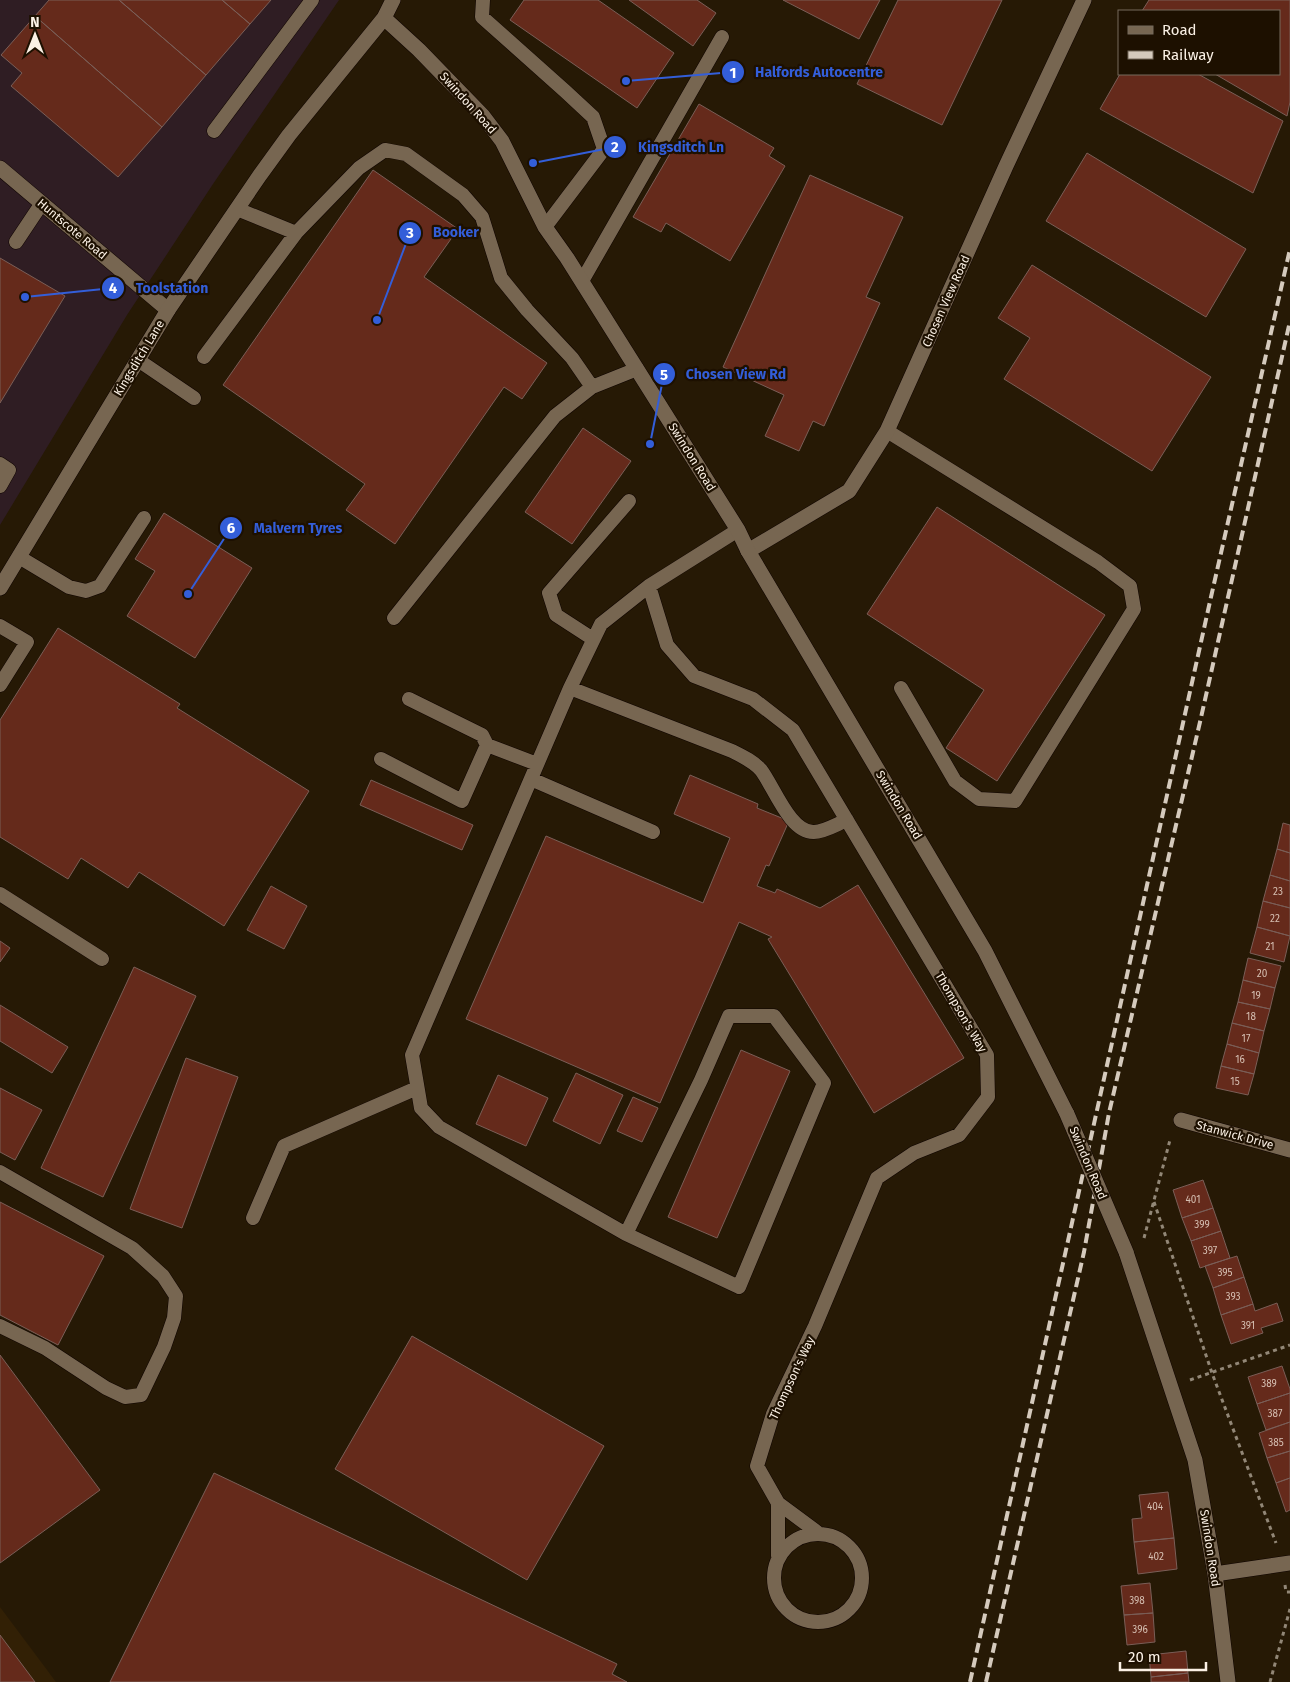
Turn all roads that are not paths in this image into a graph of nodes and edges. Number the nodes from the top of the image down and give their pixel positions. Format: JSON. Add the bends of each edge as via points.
{"nodes":[{"id":1,"x":312,"y":0,"type":"edge"},
{"id":2,"x":393,"y":0,"type":"edge"},
{"id":3,"x":483,"y":0,"type":"edge"},
{"id":4,"x":1084,"y":0,"type":"edge"},
{"id":5,"x":384,"y":18,"type":"junction"},
{"id":6,"x":722,"y":37,"type":"dead end"},
{"id":7,"x":214,"y":131,"type":"dead end"},
{"id":8,"x":0,"y":168,"type":"edge"},
{"id":9,"x":42,"y":203,"type":"junction"},
{"id":10,"x":237,"y":209,"type":"junction"},
{"id":11,"x":545,"y":227,"type":"junction"},
{"id":12,"x":296,"y":233,"type":"junction"},
{"id":13,"x":16,"y":242,"type":"dead end"},
{"id":14,"x":582,"y":282,"type":"junction"},
{"id":15,"x":168,"y":310,"type":"junction"},
{"id":16,"x":204,"y":357,"type":"dead end"},
{"id":17,"x":138,"y":360,"type":"junction"},
{"id":18,"x":637,"y":369,"type":"junction"},
{"id":19,"x":592,"y":387,"type":"junction"},
{"id":20,"x":194,"y":398,"type":"dead end"},
{"id":21,"x":887,"y":431,"type":"junction"},
{"id":22,"x":0,"y":464,"type":"edge"},
{"id":23,"x":0,"y":486,"type":"edge"},
{"id":24,"x":629,"y":502,"type":"dead end"},
{"id":25,"x":144,"y":518,"type":"dead end"},
{"id":26,"x":738,"y":530,"type":"junction"},
{"id":27,"x":748,"y":551,"type":"junction"},
{"id":28,"x":19,"y":557,"type":"junction"},
{"id":29,"x":5,"y":570,"type":"edge"},
{"id":30,"x":649,"y":586,"type":"junction"},
{"id":31,"x":0,"y":588,"type":"edge"},
{"id":32,"x":394,"y":618,"type":"dead end"},
{"id":33,"x":0,"y":626,"type":"edge"},
{"id":34,"x":593,"y":639,"type":"junction"},
{"id":35,"x":0,"y":685,"type":"edge"},
{"id":36,"x":570,"y":688,"type":"junction"},
{"id":37,"x":901,"y":688,"type":"dead end"},
{"id":38,"x":409,"y":699,"type":"dead end"},
{"id":39,"x":487,"y":746,"type":"junction"},
{"id":40,"x":381,"y":760,"type":"dead end"},
{"id":41,"x":537,"y":764,"type":"junction"},
{"id":42,"x":531,"y":779,"type":"junction"},
{"id":43,"x":847,"y":820,"type":"junction"},
{"id":44,"x":653,"y":832,"type":"dead end"},
{"id":45,"x":0,"y":894,"type":"edge"},
{"id":46,"x":102,"y":959,"type":"dead end"},
{"id":47,"x":418,"y":1088,"type":"junction"},
{"id":48,"x":1181,"y":1120,"type":"road end"},
{"id":49,"x":1290,"y":1150,"type":"edge"},
{"id":50,"x":0,"y":1172,"type":"edge"},
{"id":51,"x":253,"y":1218,"type":"dead end"},
{"id":52,"x":626,"y":1234,"type":"junction"},
{"id":53,"x":0,"y":1326,"type":"edge"},
{"id":54,"x":778,"y":1503,"type":"junction"},
{"id":55,"x":817,"y":1532,"type":"junction"},
{"id":56,"x":778,"y":1556,"type":"junction"},
{"id":57,"x":1287,"y":1563,"type":"edge"},
{"id":58,"x":1215,"y":1574,"type":"junction"},
{"id":59,"x":1228,"y":1682,"type":"edge"}],
"edges":[{"from":1,"to":7,"type":"lane"},
{"from":2,"to":5,"type":"street","name":"Kingsditch Lane"},
{"from":3,"to":11,"type":"lane","via":[[482,17],[592,117],[604,149]]},
{"from":4,"to":21,"type":"street","name":"Chosen View Road"},
{"from":5,"to":10,"type":"street","name":"Kingsditch Lane","via":[[289,135]]},
{"from":5,"to":11,"type":"street","name":"Swindon Road","via":[[419,50],[502,141]]},
{"from":6,"to":14,"type":"lane"},
{"from":8,"to":9,"type":"street","name":"Huntscote Road"},
{"from":9,"to":13,"type":"lane"},
{"from":9,"to":15,"type":"street","name":"Huntscote Road"},
{"from":10,"to":12,"type":"lane"},
{"from":10,"to":15,"type":"street","name":"Kingsditch Lane"},
{"from":11,"to":14,"type":"street","name":"Swindon Road"},
{"from":12,"to":16,"type":"lane"},
{"from":12,"to":19,"type":"lane","via":[[360,168],[385,150],[406,154],[463,195],[482,216],[501,278],[572,358]]},
{"from":14,"to":18,"type":"street","name":"Swindon Road"},
{"from":15,"to":17,"type":"street","name":"Kingsditch Lane"},
{"from":17,"to":20,"type":"lane"},
{"from":17,"to":28,"type":"street","name":"Kingsditch Lane"},
{"from":18,"to":19,"type":"lane"},
{"from":18,"to":26,"type":"street","name":"Swindon Road"},
{"from":19,"to":32,"type":"lane","via":[[555,416]]},
{"from":21,"to":27,"type":"street","name":"Chosen View Road","via":[[849,491]]},
{"from":21,"to":37,"type":"lane","via":[[1098,562],[1130,586],[1134,609],[1016,801],[979,799],[955,781]]},
{"from":22,"to":23,"type":"lane","via":[[9,470]]},
{"from":24,"to":34,"type":"lane","via":[[549,593],[556,615]]},
{"from":25,"to":28,"type":"lane","via":[[100,586],[86,591],[69,587]]},
{"from":26,"to":27,"type":"street","name":"Swindon Road"},
{"from":26,"to":30,"type":"lane"},
{"from":27,"to":58,"type":"street","name":"Swindon Road","bridge":true,"via":[[985,951],[1067,1114],[1126,1252],[1195,1460]]},
{"from":28,"to":29,"type":"street","name":"Kingsditch Lane"},
{"from":29,"to":31,"type":"street","name":"Kingsditch Lane"},
{"from":30,"to":34,"type":"lane","via":[[600,624]]},
{"from":30,"to":43,"type":"lane","name":"Thompson's Way","via":[[667,645],[694,676],[753,699],[793,730]]},
{"from":33,"to":35,"type":"lane","via":[[27,642]]},
{"from":34,"to":36,"type":"lane"},
{"from":36,"to":41,"type":"lane"},
{"from":36,"to":43,"type":"lane","via":[[750,760],[760,769],[794,824],[804,831],[815,832]]},
{"from":38,"to":39,"type":"lane","via":[[482,735]]},
{"from":39,"to":40,"type":"lane","via":[[462,801]]},
{"from":39,"to":41,"type":"lane"},
{"from":41,"to":42,"type":"lane"},
{"from":42,"to":44,"type":"lane"},
{"from":42,"to":47,"type":"lane","via":[[412,1056]]},
{"from":43,"to":54,"type":"lane","name":"Thompson's Way","via":[[987,1054],[988,1097],[959,1135],[914,1153],[877,1178],[774,1414],[757,1466]]},
{"from":45,"to":46,"type":"lane"},
{"from":47,"to":51,"type":"lane","via":[[284,1146]]},
{"from":47,"to":52,"type":"lane","via":[[421,1108],[439,1127]]},
{"from":48,"to":49,"type":"street","name":"Stanwick Drive"},
{"from":50,"to":53,"type":"lane","via":[[132,1248],[163,1276],[176,1296],[174,1318],[164,1347],[141,1395],[125,1397],[106,1388],[45,1348]]},
{"from":52,"to":52,"type":"lane","via":[[729,1016],[774,1016],[824,1083],[739,1287]]},
{"from":54,"to":55,"type":"lane"},
{"from":54,"to":56,"type":"lane"},
{"from":55,"to":56,"type":"lane","via":[[795,1539]]},
{"from":55,"to":56,"type":"lane","via":[[840,1539],[857,1555],[863,1578],[857,1600],[840,1617],[818,1623],[795,1617],[778,1601],[772,1578]]},
{"from":57,"to":58,"type":"street"},
{"from":58,"to":59,"type":"street","name":"Swindon Road"}]}
